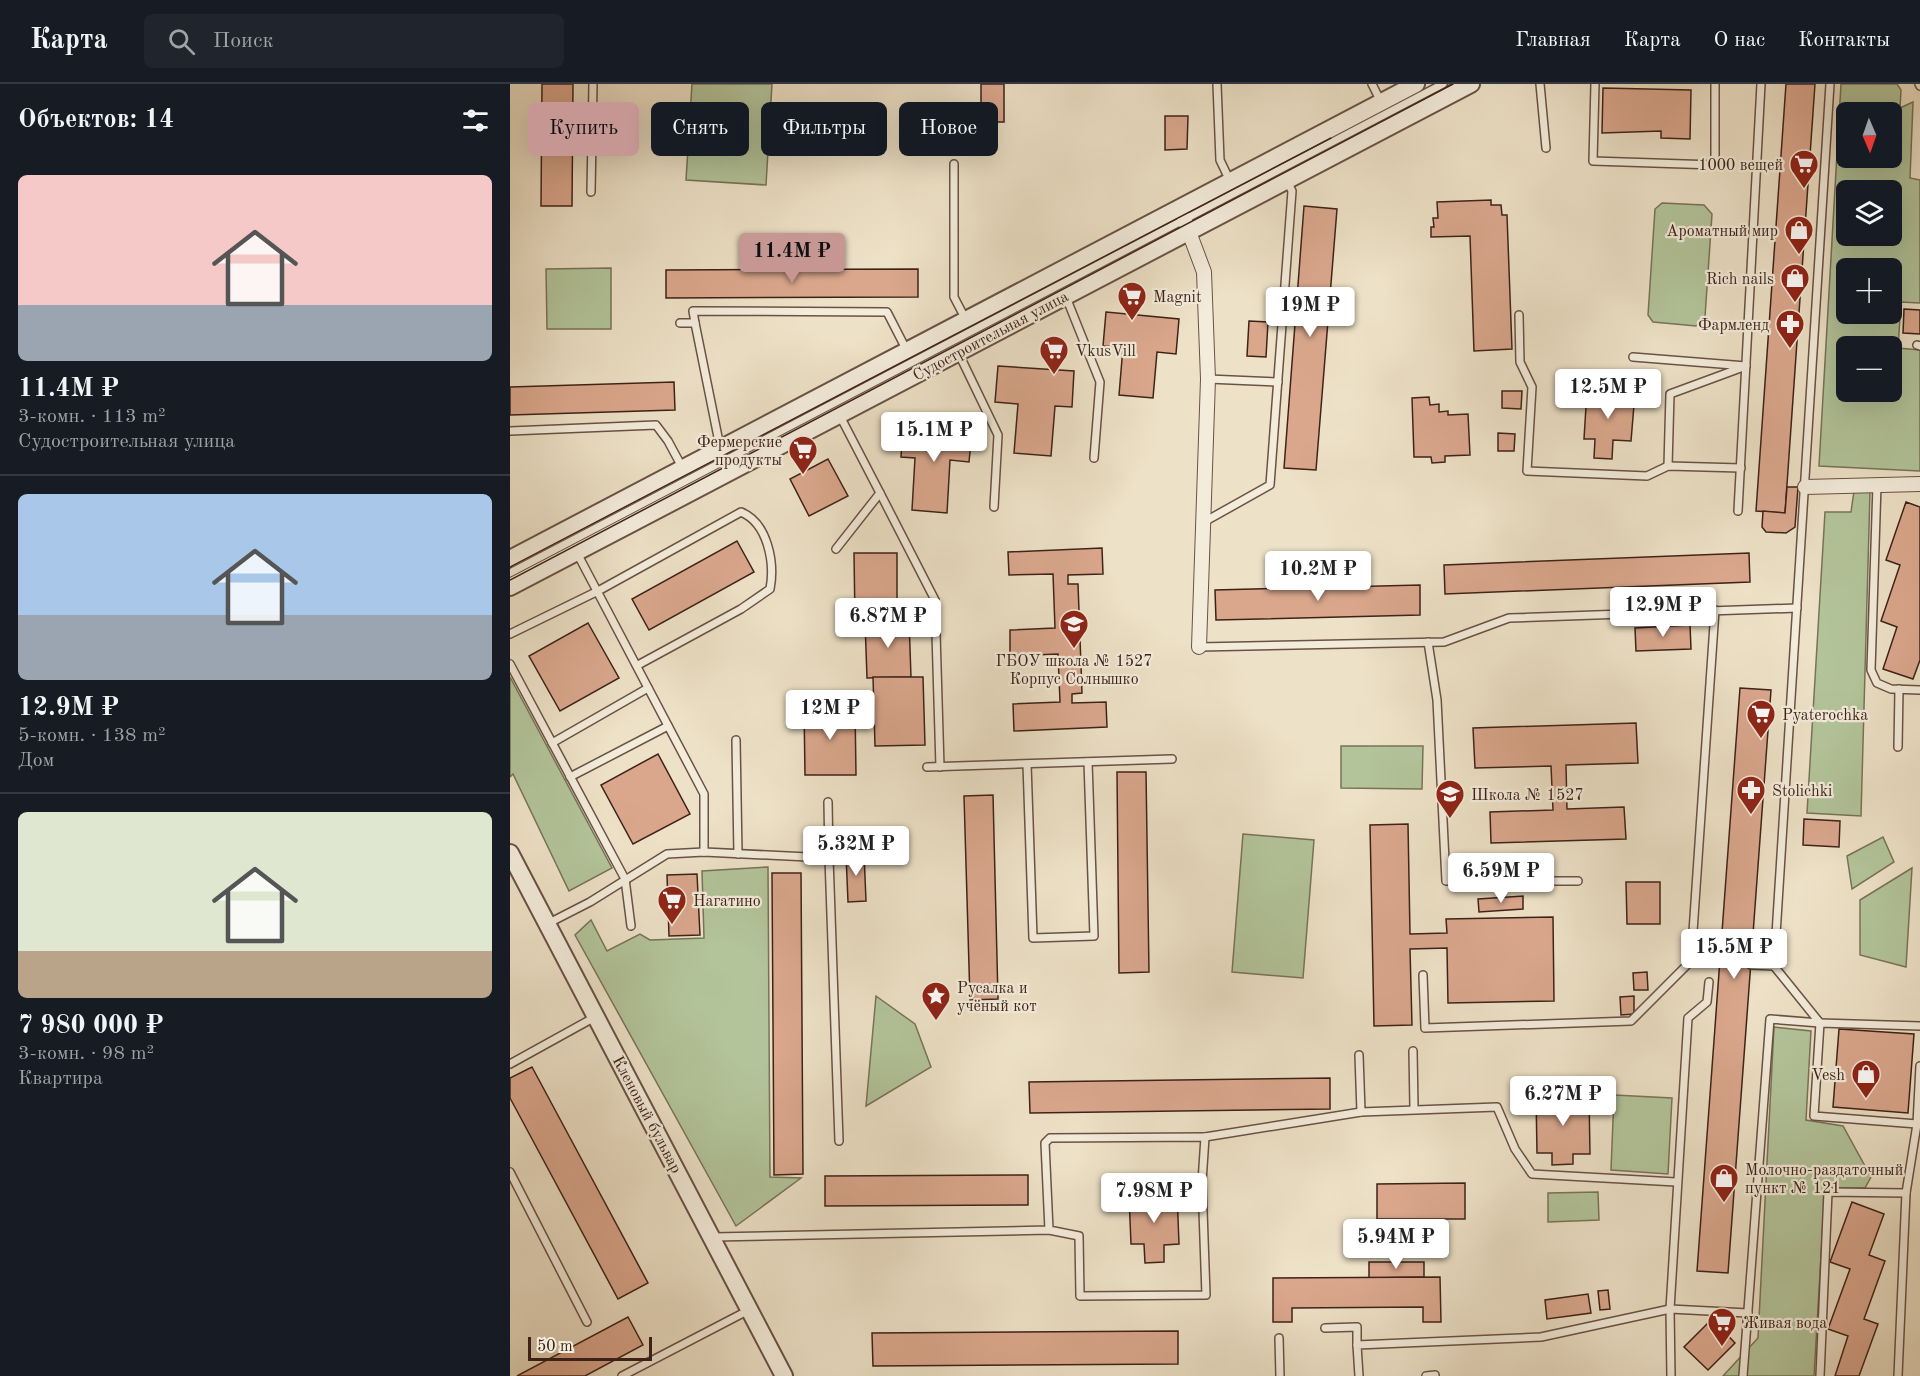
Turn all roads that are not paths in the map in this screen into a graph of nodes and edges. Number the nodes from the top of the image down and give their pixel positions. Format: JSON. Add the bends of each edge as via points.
{"nodes":[{"id":1,"x":592,"y":84,"type":"edge"},
{"id":2,"x":1217,"y":84,"type":"edge"},
{"id":3,"x":1372,"y":84,"type":"edge"},
{"id":4,"x":1416,"y":84,"type":"edge"},
{"id":5,"x":1443,"y":84,"type":"edge"},
{"id":6,"x":1471,"y":84,"type":"edge"},
{"id":7,"x":1540,"y":84,"type":"edge"},
{"id":8,"x":1595,"y":84,"type":"edge"},
{"id":9,"x":1715,"y":84,"type":"edge"},
{"id":10,"x":1761,"y":84,"type":"edge"},
{"id":11,"x":1830,"y":84,"type":"edge"},
{"id":12,"x":1382,"y":102,"type":"junction"},
{"id":13,"x":1546,"y":148,"type":"dead end"},
{"id":14,"x":954,"y":164,"type":"dead end"},
{"id":15,"x":1281,"y":169,"type":"junction"},
{"id":16,"x":591,"y":192,"type":"dead end"},
{"id":17,"x":1236,"y":193,"type":"junction"},
{"id":18,"x":1185,"y":219,"type":"junction"},
{"id":19,"x":1060,"y":285,"type":"junction"},
{"id":20,"x":1519,"y":315,"type":"dead end"},
{"id":21,"x":680,"y":323,"type":"dead end"},
{"id":22,"x":695,"y":323,"type":"junction"},
{"id":23,"x":972,"y":331,"type":"junction"},
{"id":24,"x":952,"y":341,"type":"junction"},
{"id":25,"x":1633,"y":357,"type":"dead end"},
{"id":26,"x":913,"y":362,"type":"junction"},
{"id":27,"x":1746,"y":366,"type":"junction"},
{"id":28,"x":1208,"y":379,"type":"junction"},
{"id":29,"x":1278,"y":382,"type":"junction"},
{"id":30,"x":833,"y":404,"type":"junction"},
{"id":31,"x":510,"y":431,"type":"edge"},
{"id":32,"x":1094,"y":458,"type":"dead end"},
{"id":33,"x":725,"y":460,"type":"junction"},
{"id":34,"x":1668,"y":466,"type":"junction"},
{"id":35,"x":1741,"y":468,"type":"junction"},
{"id":36,"x":689,"y":479,"type":"junction"},
{"id":37,"x":1920,"y":484,"type":"edge"},
{"id":38,"x":1877,"y":485,"type":"junction"},
{"id":39,"x":1805,"y":487,"type":"junction"},
{"id":40,"x":880,"y":493,"type":"junction"},
{"id":41,"x":993,"y":507,"type":"dead end"},
{"id":42,"x":1738,"y":511,"type":"dead end"},
{"id":43,"x":1204,"y":522,"type":"junction"},
{"id":44,"x":836,"y":549,"type":"dead end"},
{"id":45,"x":576,"y":552,"type":"junction"},
{"id":46,"x":510,"y":558,"type":"edge"},
{"id":47,"x":510,"y":573,"type":"edge"},
{"id":48,"x":510,"y":587,"type":"edge"},
{"id":49,"x":598,"y":591,"type":"junction"},
{"id":50,"x":1797,"y":608,"type":"junction"},
{"id":51,"x":1715,"y":610,"type":"junction"},
{"id":52,"x":510,"y":634,"type":"edge"},
{"id":53,"x":1428,"y":642,"type":"junction"},
{"id":54,"x":1199,"y":647,"type":"joint"},
{"id":55,"x":510,"y":664,"type":"edge"},
{"id":56,"x":638,"y":665,"type":"junction"},
{"id":57,"x":648,"y":688,"type":"junction"},
{"id":58,"x":1899,"y":689,"type":"junction"},
{"id":59,"x":1920,"y":690,"type":"edge"},
{"id":60,"x":668,"y":726,"type":"junction"},
{"id":61,"x":736,"y":740,"type":"dead end"},
{"id":62,"x":552,"y":743,"type":"junction"},
{"id":63,"x":1898,"y":747,"type":"dead end"},
{"id":64,"x":1172,"y":759,"type":"dead end"},
{"id":65,"x":1088,"y":762,"type":"junction"},
{"id":66,"x":1027,"y":764,"type":"junction"},
{"id":67,"x":940,"y":767,"type":"junction"},
{"id":68,"x":927,"y":768,"type":"dead end"},
{"id":69,"x":570,"y":777,"type":"junction"},
{"id":70,"x":828,"y":802,"type":"dead end"},
{"id":71,"x":704,"y":852,"type":"junction"},
{"id":72,"x":510,"y":853,"type":"edge"},
{"id":73,"x":738,"y":854,"type":"junction"},
{"id":74,"x":829,"y":858,"type":"junction"},
{"id":75,"x":625,"y":879,"type":"junction"},
{"id":76,"x":1578,"y":881,"type":"dead end"},
{"id":77,"x":547,"y":924,"type":"junction"},
{"id":78,"x":631,"y":926,"type":"dead end"},
{"id":79,"x":1691,"y":961,"type":"junction"},
{"id":80,"x":1720,"y":963,"type":"dead end"},
{"id":81,"x":1751,"y":964,"type":"dead end"},
{"id":82,"x":1773,"y":966,"type":"junction"},
{"id":83,"x":1423,"y":975,"type":"dead end"},
{"id":84,"x":1709,"y":982,"type":"dead end"},
{"id":85,"x":596,"y":1016,"type":"junction"},
{"id":86,"x":1820,"y":1023,"type":"junction"},
{"id":87,"x":1920,"y":1026,"type":"edge"},
{"id":88,"x":1413,"y":1051,"type":"dead end"},
{"id":89,"x":1359,"y":1055,"type":"dead end"},
{"id":90,"x":510,"y":1064,"type":"edge"},
{"id":91,"x":1920,"y":1066,"type":"edge"},
{"id":92,"x":1920,"y":1076,"type":"edge"},
{"id":93,"x":1414,"y":1108,"type":"junction"},
{"id":94,"x":1361,"y":1112,"type":"junction"},
{"id":95,"x":1917,"y":1124,"type":"junction"},
{"id":96,"x":1205,"y":1137,"type":"junction"},
{"id":97,"x":839,"y":1141,"type":"dead end"},
{"id":98,"x":510,"y":1172,"type":"edge"},
{"id":99,"x":1676,"y":1182,"type":"junction"},
{"id":100,"x":1906,"y":1193,"type":"junction"},
{"id":101,"x":1049,"y":1230,"type":"junction"},
{"id":102,"x":714,"y":1237,"type":"junction"},
{"id":103,"x":1670,"y":1309,"type":"junction"},
{"id":104,"x":749,"y":1310,"type":"junction"},
{"id":105,"x":1748,"y":1313,"type":"junction"},
{"id":106,"x":587,"y":1322,"type":"dead end"},
{"id":107,"x":1325,"y":1328,"type":"dead end"},
{"id":108,"x":1279,"y":1338,"type":"dead end"},
{"id":109,"x":1357,"y":1345,"type":"junction"},
{"id":110,"x":1435,"y":1375,"type":"edge"},
{"id":111,"x":1669,"y":1375,"type":"edge"},
{"id":112,"x":622,"y":1376,"type":"edge"},
{"id":113,"x":784,"y":1376,"type":"edge"},
{"id":114,"x":1280,"y":1376,"type":"edge"},
{"id":115,"x":1359,"y":1376,"type":"edge"},
{"id":116,"x":1426,"y":1376,"type":"edge"},
{"id":117,"x":1743,"y":1376,"type":"edge"},
{"id":118,"x":1820,"y":1376,"type":"edge"},
{"id":119,"x":1898,"y":1376,"type":"edge"}],
"edges":[{"from":1,"to":16,"type":"lane"},
{"from":2,"to":17,"type":"lane","via":[[1220,160]]},
{"from":3,"to":12,"type":"lane"},
{"from":4,"to":12,"type":"street","name":"Судостроительная улица"},
{"from":5,"to":15,"type":"lane"},
{"from":6,"to":15,"type":"street","name":"Судостроительная улица"},
{"from":7,"to":13,"type":"lane"},
{"from":8,"to":9,"type":"lane","via":[[1593,161],[1715,165]]},
{"from":10,"to":27,"type":"lane"},
{"from":11,"to":39,"type":"lane"},
{"from":12,"to":15,"type":"street","name":"Судостроительная улица"},
{"from":14,"to":23,"type":"lane","via":[[954,297]]},
{"from":15,"to":17,"type":"street","name":"Судостроительная улица"},
{"from":15,"to":17,"type":"street","name":"Судостроительная улица"},
{"from":15,"to":29,"type":"lane","via":[[1292,191]]},
{"from":17,"to":18,"type":"street","name":"Судостроительная улица"},
{"from":17,"to":18,"type":"street","name":"Судостроительная улица"},
{"from":18,"to":19,"type":"street","name":"Судостроительная улица"},
{"from":18,"to":19,"type":"street","name":"Судостроительная улица"},
{"from":18,"to":28,"type":"street","via":[[1204,272]]},
{"from":19,"to":23,"type":"street","name":"Судостроительная улица"},
{"from":19,"to":23,"type":"street","name":"Судостроительная улица"},
{"from":19,"to":32,"type":"lane","via":[[1100,382]]},
{"from":20,"to":34,"type":"lane","via":[[1520,362],[1532,387],[1527,471],[1647,476]]},
{"from":21,"to":22,"type":"lane"},
{"from":22,"to":26,"type":"lane","via":[[693,311],[887,312]]},
{"from":22,"to":33,"type":"lane"},
{"from":23,"to":24,"type":"street","name":"Судостроительная улица"},
{"from":23,"to":24,"type":"street","name":"Судостроительная улица"},
{"from":24,"to":26,"type":"street","name":"Судостроительная улица"},
{"from":24,"to":26,"type":"street","name":"Судостроительная улица"},
{"from":24,"to":41,"type":"lane","via":[[998,435]]},
{"from":25,"to":27,"type":"lane"},
{"from":26,"to":30,"type":"street","name":"Судостроительная улица"},
{"from":26,"to":30,"type":"street","name":"Судостроительная улица"},
{"from":27,"to":34,"type":"lane","via":[[1670,394]]},
{"from":27,"to":35,"type":"lane"},
{"from":28,"to":29,"type":"lane"},
{"from":28,"to":43,"type":"street"},
{"from":29,"to":43,"type":"lane","via":[[1270,485]]},
{"from":30,"to":33,"type":"street","name":"Судостроительная улица"},
{"from":30,"to":33,"type":"street","name":"Судостроительная улица"},
{"from":30,"to":40,"type":"lane"},
{"from":31,"to":36,"type":"lane","via":[[656,425]]},
{"from":33,"to":36,"type":"street","name":"Судостроительная улица"},
{"from":33,"to":36,"type":"street","name":"Судостроительная улица"},
{"from":34,"to":35,"type":"lane"},
{"from":35,"to":42,"type":"lane"},
{"from":36,"to":45,"type":"street","name":"Судостроительная улица"},
{"from":36,"to":46,"type":"street","name":"Судостроительная улица"},
{"from":36,"to":47,"type":"lane"},
{"from":37,"to":38,"type":"street"},
{"from":38,"to":39,"type":"street"},
{"from":38,"to":58,"type":"lane","via":[[1871,670],[1877,683]]},
{"from":39,"to":50,"type":"lane"},
{"from":40,"to":44,"type":"lane"},
{"from":40,"to":67,"type":"lane","via":[[935,600]]},
{"from":43,"to":54,"type":"street"},
{"from":45,"to":48,"type":"street","name":"Судостроительная улица"},
{"from":45,"to":49,"type":"lane"},
{"from":49,"to":52,"type":"lane"},
{"from":49,"to":56,"type":"lane"},
{"from":49,"to":56,"type":"lane","via":[[741,512],[753,517],[763,532],[774,570],[770,589]]},
{"from":50,"to":51,"type":"lane"},
{"from":50,"to":82,"type":"lane"},
{"from":51,"to":53,"type":"lane","via":[[1509,618],[1444,642]]},
{"from":51,"to":79,"type":"lane"},
{"from":53,"to":54,"type":"lane"},
{"from":53,"to":76,"type":"lane","via":[[1437,700],[1446,881]]},
{"from":55,"to":62,"type":"lane"},
{"from":56,"to":57,"type":"lane"},
{"from":57,"to":60,"type":"lane"},
{"from":57,"to":62,"type":"lane"},
{"from":58,"to":59,"type":"lane"},
{"from":58,"to":63,"type":"lane"},
{"from":60,"to":69,"type":"lane"},
{"from":60,"to":71,"type":"lane","via":[[704,794]]},
{"from":61,"to":73,"type":"lane"},
{"from":62,"to":69,"type":"lane"},
{"from":64,"to":65,"type":"lane"},
{"from":65,"to":66,"type":"lane"},
{"from":65,"to":66,"type":"lane","via":[[1094,936],[1033,938]]},
{"from":66,"to":67,"type":"lane"},
{"from":67,"to":68,"type":"lane"},
{"from":69,"to":75,"type":"lane"},
{"from":70,"to":74,"type":"lane"},
{"from":71,"to":73,"type":"lane"},
{"from":71,"to":75,"type":"lane","via":[[667,854]]},
{"from":72,"to":77,"type":"street","name":"Кленовый бульвар"},
{"from":73,"to":74,"type":"lane"},
{"from":74,"to":97,"type":"lane"},
{"from":75,"to":77,"type":"lane"},
{"from":75,"to":78,"type":"lane"},
{"from":77,"to":85,"type":"street","name":"Кленовый бульвар"},
{"from":79,"to":80,"type":"lane"},
{"from":79,"to":83,"type":"lane","via":[[1630,1021],[1425,1028]]},
{"from":81,"to":82,"type":"lane"},
{"from":82,"to":86,"type":"lane"},
{"from":84,"to":99,"type":"lane","via":[[1707,1002],[1688,1018]]},
{"from":85,"to":90,"type":"lane"},
{"from":85,"to":102,"type":"street","name":"Кленовый бульвар"},
{"from":86,"to":87,"type":"lane"},
{"from":86,"to":95,"type":"lane","via":[[1814,1116]]},
{"from":86,"to":105,"type":"lane","via":[[1770,1019]]},
{"from":88,"to":93,"type":"lane"},
{"from":89,"to":94,"type":"lane"},
{"from":91,"to":92,"type":"lane"},
{"from":92,"to":95,"type":"lane"},
{"from":93,"to":94,"type":"lane"},
{"from":93,"to":99,"type":"lane","via":[[1497,1107],[1515,1149],[1532,1174]]},
{"from":94,"to":96,"type":"lane"},
{"from":95,"to":100,"type":"lane"},
{"from":96,"to":101,"type":"lane","via":[[1050,1138],[1045,1143]]},
{"from":96,"to":101,"type":"lane","via":[[1202,1182],[1206,1295],[1080,1296],[1079,1236]]},
{"from":98,"to":106,"type":"lane"},
{"from":99,"to":103,"type":"lane"},
{"from":100,"to":118,"type":"lane","via":[[1828,1192]]},
{"from":100,"to":119,"type":"lane"},
{"from":101,"to":102,"type":"lane"},
{"from":102,"to":104,"type":"street","name":"Кленовый бульвар"},
{"from":103,"to":105,"type":"lane"},
{"from":103,"to":109,"type":"lane","via":[[1541,1338]]},
{"from":103,"to":111,"type":"lane"},
{"from":104,"to":112,"type":"lane"},
{"from":104,"to":113,"type":"street","name":"Кленовый бульвар"},
{"from":105,"to":117,"type":"lane"},
{"from":107,"to":109,"type":"lane","via":[[1357,1327]]},
{"from":108,"to":114,"type":"lane"},
{"from":109,"to":115,"type":"lane"},
{"from":110,"to":116,"type":"lane"}]}
